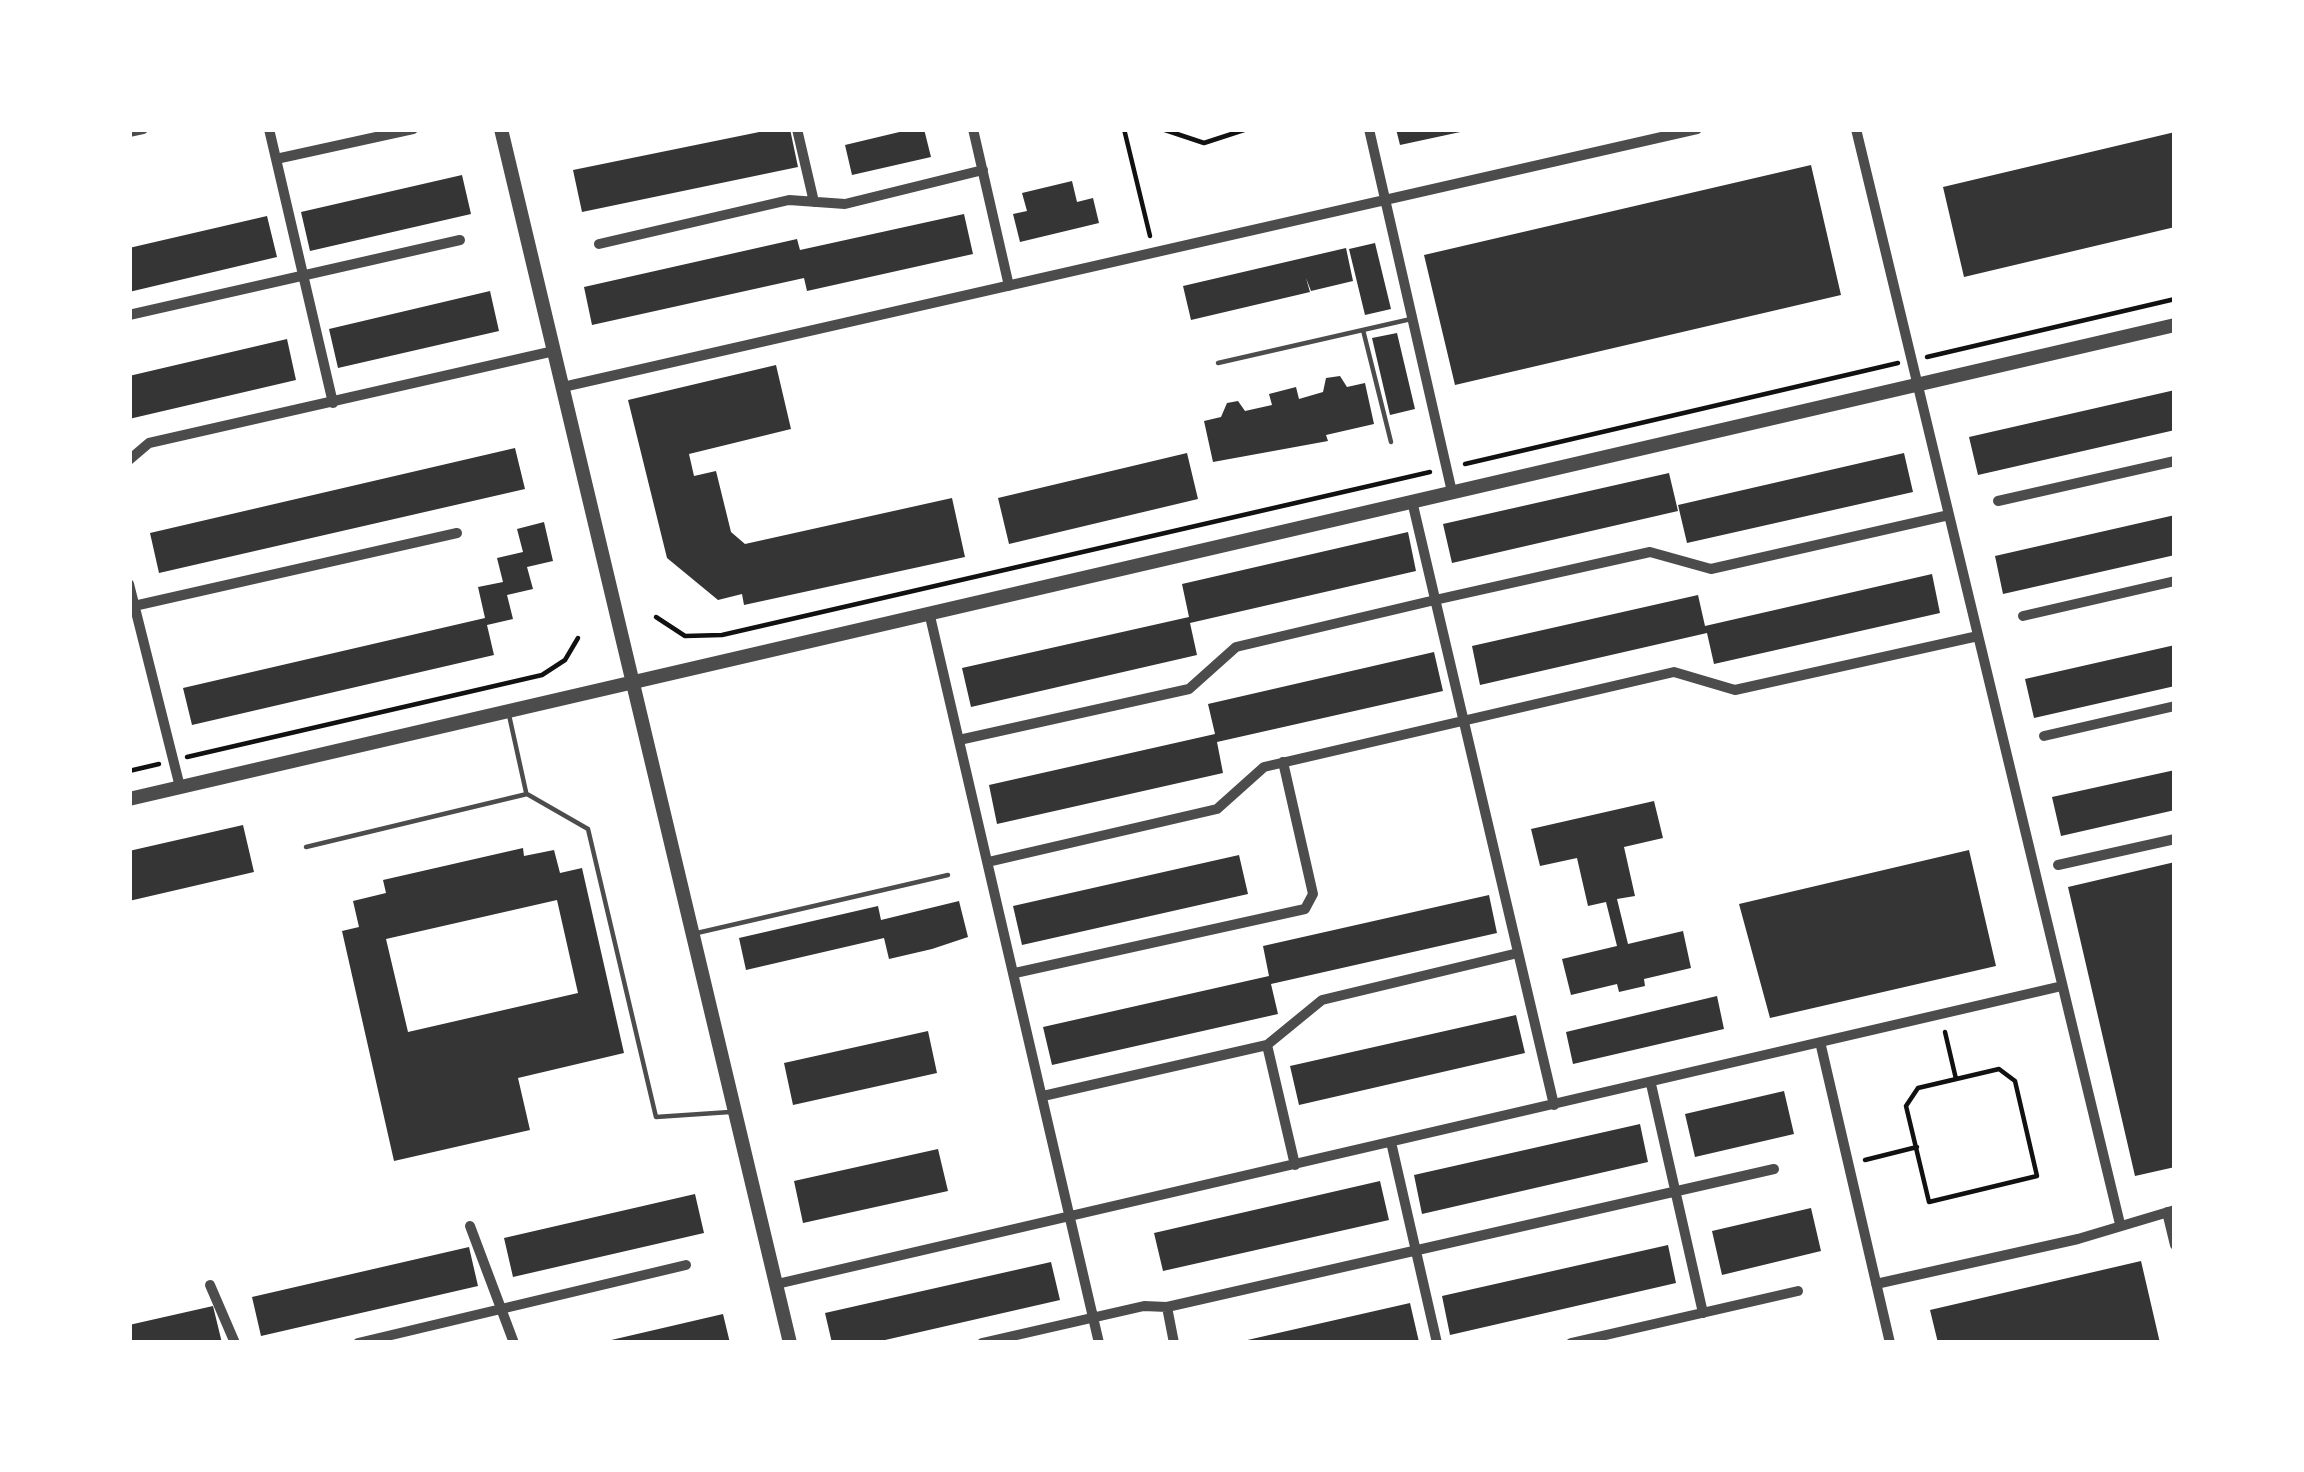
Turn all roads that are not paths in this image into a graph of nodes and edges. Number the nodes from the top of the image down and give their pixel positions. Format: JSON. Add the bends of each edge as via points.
{"nodes":[{"id":1,"x":143,"y":129,"type":"edge"},
{"id":2,"x":269,"y":129,"type":"edge"},
{"id":3,"x":413,"y":129,"type":"edge"},
{"id":4,"x":500,"y":129,"type":"edge"},
{"id":5,"x":797,"y":129,"type":"edge"},
{"id":6,"x":974,"y":129,"type":"edge"},
{"id":7,"x":1369,"y":129,"type":"edge"},
{"id":8,"x":1697,"y":129,"type":"edge"},
{"id":9,"x":1856,"y":129,"type":"edge"},
{"id":10,"x":129,"y":132,"type":"edge"},
{"id":11,"x":276,"y":160,"type":"junction"},
{"id":12,"x":983,"y":170,"type":"junction"},
{"id":13,"x":1385,"y":201,"type":"junction"},
{"id":14,"x":814,"y":202,"type":"junction"},
{"id":15,"x":460,"y":240,"type":"dead end"},
{"id":16,"x":599,"y":244,"type":"dead end"},
{"id":17,"x":303,"y":276,"type":"junction"},
{"id":18,"x":1010,"y":286,"type":"junction"},
{"id":19,"x":129,"y":315,"type":"edge"},
{"id":20,"x":1412,"y":319,"type":"junction"},
{"id":21,"x":2175,"y":325,"type":"edge"},
{"id":22,"x":1363,"y":330,"type":"junction"},
{"id":23,"x":554,"y":351,"type":"junction"},
{"id":24,"x":1218,"y":363,"type":"dead end"},
{"id":25,"x":1917,"y":384,"type":"junction"},
{"id":26,"x":562,"y":387,"type":"junction"},
{"id":27,"x":333,"y":403,"type":"junction"},
{"id":28,"x":1391,"y":442,"type":"dead end"},
{"id":29,"x":129,"y":460,"type":"edge"},
{"id":30,"x":2175,"y":461,"type":"edge"},
{"id":31,"x":1452,"y":492,"type":"junction"},
{"id":32,"x":1412,"y":501,"type":"junction"},
{"id":33,"x":1999,"y":501,"type":"dead end"},
{"id":34,"x":1949,"y":515,"type":"junction"},
{"id":35,"x":457,"y":533,"type":"dead end"},
{"id":36,"x":2175,"y":581,"type":"edge"},
{"id":37,"x":129,"y":584,"type":"edge"},
{"id":38,"x":1435,"y":600,"type":"junction"},
{"id":39,"x":134,"y":606,"type":"junction"},
{"id":40,"x":929,"y":612,"type":"junction"},
{"id":41,"x":2024,"y":616,"type":"dead end"},
{"id":42,"x":1978,"y":636,"type":"junction"},
{"id":43,"x":144,"y":644,"type":"junction"},
{"id":44,"x":129,"y":648,"type":"edge"},
{"id":45,"x":632,"y":681,"type":"junction"},
{"id":46,"x":2175,"y":706,"type":"edge"},
{"id":47,"x":508,"y":710,"type":"junction"},
{"id":48,"x":1463,"y":720,"type":"junction"},
{"id":49,"x":2044,"y":736,"type":"dead end"},
{"id":50,"x":959,"y":740,"type":"junction"},
{"id":51,"x":1283,"y":762,"type":"junction"},
{"id":52,"x":180,"y":787,"type":"junction"},
{"id":53,"x":527,"y":794,"type":"junction"},
{"id":54,"x":129,"y":799,"type":"edge"},
{"id":55,"x":2175,"y":838,"type":"edge"},
{"id":56,"x":306,"y":847,"type":"dead end"},
{"id":57,"x":988,"y":862,"type":"junction"},
{"id":58,"x":2058,"y":865,"type":"dead end"},
{"id":59,"x":948,"y":875,"type":"dead end"},
{"id":60,"x":693,"y":934,"type":"junction"},
{"id":61,"x":1518,"y":953,"type":"junction"},
{"id":62,"x":1015,"y":974,"type":"junction"},
{"id":63,"x":2062,"y":986,"type":"junction"},
{"id":64,"x":1267,"y":1045,"type":"junction"},
{"id":65,"x":1821,"y":1046,"type":"junction"},
{"id":66,"x":1651,"y":1084,"type":"junction"},
{"id":67,"x":1043,"y":1096,"type":"junction"},
{"id":68,"x":1554,"y":1105,"type":"junction"},
{"id":69,"x":735,"y":1112,"type":"junction"},
{"id":70,"x":1391,"y":1142,"type":"junction"},
{"id":71,"x":1295,"y":1165,"type":"junction"},
{"id":72,"x":1774,"y":1169,"type":"dead end"},
{"id":73,"x":1676,"y":1192,"type":"junction"},
{"id":74,"x":2171,"y":1211,"type":"edge"},
{"id":75,"x":1072,"y":1216,"type":"junction"},
{"id":76,"x":2120,"y":1224,"type":"junction"},
{"id":77,"x":470,"y":1226,"type":"dead end"},
{"id":78,"x":2175,"y":1245,"type":"edge"},
{"id":79,"x":1417,"y":1251,"type":"junction"},
{"id":80,"x":686,"y":1265,"type":"dead end"},
{"id":81,"x":777,"y":1284,"type":"junction"},
{"id":82,"x":1876,"y":1284,"type":"junction"},
{"id":83,"x":210,"y":1285,"type":"dead end"},
{"id":84,"x":1798,"y":1291,"type":"dead end"},
{"id":85,"x":1167,"y":1307,"type":"junction"},
{"id":86,"x":506,"y":1308,"type":"junction"},
{"id":87,"x":1702,"y":1313,"type":"junction"},
{"id":88,"x":1094,"y":1317,"type":"junction"},
{"id":89,"x":235,"y":1343,"type":"edge"},
{"id":90,"x":358,"y":1343,"type":"edge"},
{"id":91,"x":514,"y":1343,"type":"edge"},
{"id":92,"x":790,"y":1343,"type":"edge"},
{"id":93,"x":982,"y":1343,"type":"edge"},
{"id":94,"x":1100,"y":1343,"type":"edge"},
{"id":95,"x":1174,"y":1343,"type":"edge"},
{"id":96,"x":1437,"y":1343,"type":"edge"},
{"id":97,"x":1571,"y":1343,"type":"edge"},
{"id":98,"x":1890,"y":1343,"type":"edge"}],
"edges":[{"from":1,"to":10,"type":"street"},
{"from":2,"to":11,"type":"street"},
{"from":3,"to":11,"type":"street"},
{"from":4,"to":23,"type":"street"},
{"from":5,"to":14,"type":"street"},
{"from":6,"to":12,"type":"street"},
{"from":7,"to":13,"type":"street"},
{"from":8,"to":13,"type":"street"},
{"from":9,"to":25,"type":"street"},
{"from":11,"to":17,"type":"street"},
{"from":12,"to":14,"type":"street","via":[[845,204]]},
{"from":12,"to":18,"type":"street"},
{"from":13,"to":18,"type":"street"},
{"from":13,"to":20,"type":"street"},
{"from":14,"to":16,"type":"street","via":[[789,200]]},
{"from":15,"to":17,"type":"street"},
{"from":17,"to":19,"type":"street"},
{"from":17,"to":27,"type":"street"},
{"from":18,"to":26,"type":"street"},
{"from":20,"to":22,"type":"lane"},
{"from":20,"to":31,"type":"street"},
{"from":21,"to":25,"type":"street"},
{"from":22,"to":24,"type":"lane"},
{"from":22,"to":28,"type":"lane"},
{"from":23,"to":26,"type":"street"},
{"from":23,"to":27,"type":"street"},
{"from":25,"to":31,"type":"street"},
{"from":25,"to":34,"type":"street"},
{"from":26,"to":45,"type":"street"},
{"from":27,"to":29,"type":"street","via":[[149,443]]},
{"from":30,"to":33,"type":"street"},
{"from":31,"to":32,"type":"street"},
{"from":32,"to":38,"type":"street"},
{"from":32,"to":40,"type":"street"},
{"from":34,"to":38,"type":"street","via":[[1711,569],[1650,552]]},
{"from":34,"to":42,"type":"street"},
{"from":35,"to":39,"type":"street"},
{"from":36,"to":41,"type":"street"},
{"from":37,"to":39,"type":"street"},
{"from":38,"to":48,"type":"street"},
{"from":38,"to":50,"type":"street","via":[[1236,647],[1189,689]]},
{"from":39,"to":43,"type":"street"},
{"from":40,"to":45,"type":"street"},
{"from":40,"to":50,"type":"street"},
{"from":42,"to":48,"type":"street","via":[[1735,690],[1673,672]]},
{"from":42,"to":63,"type":"street"},
{"from":43,"to":44,"type":"street"},
{"from":43,"to":52,"type":"street"},
{"from":45,"to":47,"type":"street"},
{"from":45,"to":60,"type":"street"},
{"from":46,"to":49,"type":"street"},
{"from":47,"to":52,"type":"street"},
{"from":47,"to":53,"type":"lane"},
{"from":48,"to":51,"type":"street"},
{"from":48,"to":61,"type":"street"},
{"from":50,"to":57,"type":"street"},
{"from":51,"to":57,"type":"street","via":[[1264,767],[1216,809]]},
{"from":51,"to":62,"type":"street","via":[[1313,894],[1305,909]]},
{"from":52,"to":54,"type":"street"},
{"from":53,"to":56,"type":"lane"},
{"from":53,"to":69,"type":"lane","via":[[588,830],[656,1117]]},
{"from":55,"to":58,"type":"street"},
{"from":57,"to":62,"type":"street"},
{"from":59,"to":60,"type":"lane"},
{"from":60,"to":69,"type":"street"},
{"from":61,"to":64,"type":"street","via":[[1322,1000]]},
{"from":61,"to":68,"type":"street"},
{"from":62,"to":67,"type":"street"},
{"from":63,"to":65,"type":"street"},
{"from":63,"to":76,"type":"street"},
{"from":64,"to":67,"type":"street"},
{"from":64,"to":71,"type":"street"},
{"from":65,"to":66,"type":"street"},
{"from":65,"to":82,"type":"street"},
{"from":66,"to":68,"type":"street"},
{"from":66,"to":73,"type":"street"},
{"from":67,"to":75,"type":"street"},
{"from":68,"to":70,"type":"street"},
{"from":69,"to":81,"type":"street"},
{"from":70,"to":71,"type":"street"},
{"from":70,"to":79,"type":"street"},
{"from":71,"to":75,"type":"street"},
{"from":72,"to":73,"type":"street"},
{"from":73,"to":79,"type":"street"},
{"from":73,"to":87,"type":"street"},
{"from":74,"to":76,"type":"street"},
{"from":74,"to":78,"type":"street"},
{"from":75,"to":81,"type":"street"},
{"from":75,"to":88,"type":"street"},
{"from":76,"to":82,"type":"street"},
{"from":77,"to":86,"type":"street"},
{"from":79,"to":85,"type":"street"},
{"from":79,"to":96,"type":"street"},
{"from":80,"to":86,"type":"street"},
{"from":81,"to":92,"type":"street"},
{"from":82,"to":98,"type":"street"},
{"from":83,"to":89,"type":"street"},
{"from":84,"to":87,"type":"street"},
{"from":85,"to":88,"type":"street"},
{"from":85,"to":95,"type":"street"},
{"from":86,"to":90,"type":"street"},
{"from":86,"to":91,"type":"street"},
{"from":87,"to":97,"type":"street"},
{"from":88,"to":93,"type":"street"},
{"from":88,"to":94,"type":"street"}]}
